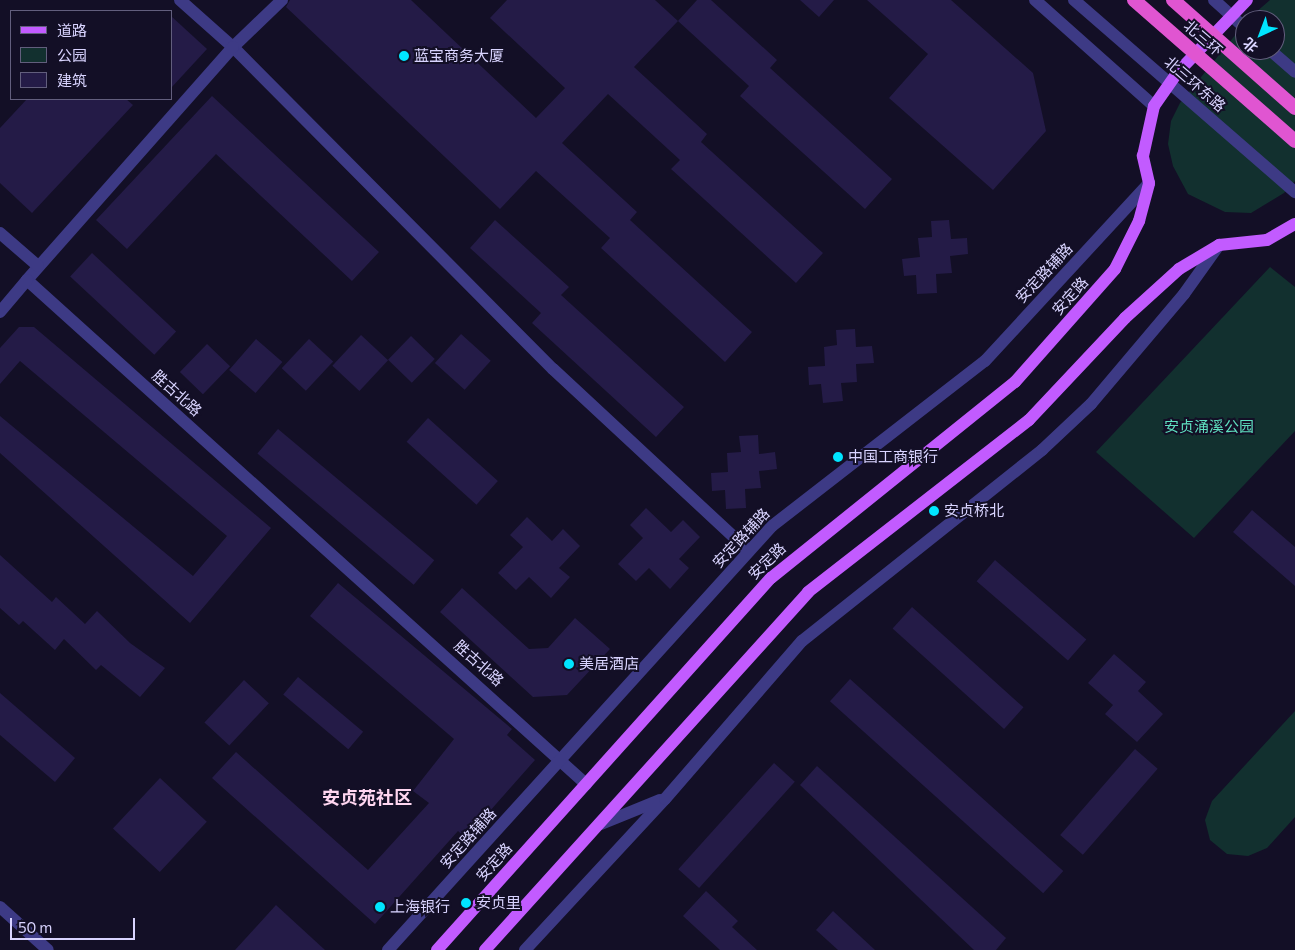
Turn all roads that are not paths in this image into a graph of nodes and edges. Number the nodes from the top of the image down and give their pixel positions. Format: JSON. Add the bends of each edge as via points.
{"nodes":[{"id":1,"x":180,"y":0,"type":"edge"},
{"id":2,"x":282,"y":0,"type":"edge"},
{"id":3,"x":1035,"y":0,"type":"edge"},
{"id":4,"x":1074,"y":0,"type":"edge"},
{"id":5,"x":1134,"y":0,"type":"edge"},
{"id":6,"x":1173,"y":0,"type":"edge"},
{"id":7,"x":1214,"y":0,"type":"edge"},
{"id":8,"x":1247,"y":0,"type":"edge"},
{"id":9,"x":1235,"y":19,"type":"edge"},
{"id":10,"x":232,"y":47,"type":"junction"},
{"id":11,"x":1281,"y":60,"type":"edge"},
{"id":12,"x":1295,"y":72,"type":"edge"},
{"id":13,"x":1154,"y":106,"type":"junction"},
{"id":14,"x":1295,"y":108,"type":"edge"},
{"id":15,"x":1295,"y":141,"type":"edge"},
{"id":16,"x":1149,"y":183,"type":"junction"},
{"id":17,"x":1295,"y":192,"type":"edge"},
{"id":18,"x":1295,"y":225,"type":"edge"},
{"id":19,"x":0,"y":233,"type":"edge"},
{"id":20,"x":1219,"y":245,"type":"junction"},
{"id":21,"x":38,"y":266,"type":"junction"},
{"id":22,"x":27,"y":280,"type":"junction"},
{"id":23,"x":0,"y":312,"type":"edge"},
{"id":24,"x":749,"y":551,"type":"junction"},
{"id":25,"x":562,"y":759,"type":"junction"},
{"id":26,"x":586,"y":784,"type":"junction"},
{"id":27,"x":665,"y":798,"type":"junction"},
{"id":28,"x":601,"y":824,"type":"junction"},
{"id":29,"x":0,"y":907,"type":"edge"},
{"id":30,"x":43,"y":948,"type":"edge"},
{"id":31,"x":388,"y":950,"type":"edge"},
{"id":32,"x":438,"y":950,"type":"edge"},
{"id":33,"x":485,"y":950,"type":"edge"},
{"id":34,"x":525,"y":950,"type":"edge"}],
"edges":[{"from":1,"to":10,"type":"street"},
{"from":2,"to":10,"type":"street"},
{"from":3,"to":13,"type":"street"},
{"from":4,"to":17,"type":"street","name":"北三环东路"},
{"from":5,"to":15,"type":"highway","name":"北三环"},
{"from":6,"to":14,"type":"highway","name":"北三环"},
{"from":7,"to":9,"type":"street"},
{"from":8,"to":13,"type":"main road","via":[[1177,73]]},
{"from":10,"to":21,"type":"street"},
{"from":10,"to":24,"type":"street","via":[[553,369]]},
{"from":11,"to":12,"type":"street"},
{"from":13,"to":16,"type":"main road","via":[[1143,156]]},
{"from":16,"to":24,"type":"street","name":"安定路辅路","via":[[985,361],[806,497]]},
{"from":16,"to":26,"type":"main road","name":"安定路","via":[[1139,221],[1115,269],[1015,382],[771,578]]},
{"from":18,"to":20,"type":"main road","via":[[1267,240]]},
{"from":19,"to":21,"type":"street"},
{"from":20,"to":27,"type":"street","via":[[1184,294],[1091,404],[1042,450],[804,639]]},
{"from":20,"to":28,"type":"main road","via":[[1188,264],[1125,318],[1029,420],[808,592]]},
{"from":21,"to":22,"type":"street"},
{"from":22,"to":23,"type":"street"},
{"from":22,"to":25,"type":"street","name":"胜古北路"},
{"from":24,"to":25,"type":"street","name":"安定路辅路"},
{"from":25,"to":26,"type":"street","name":"胜古北路"},
{"from":25,"to":31,"type":"street","name":"安定路辅路"},
{"from":26,"to":32,"type":"main road","name":"安定路"},
{"from":27,"to":28,"type":"street"},
{"from":27,"to":34,"type":"street"},
{"from":28,"to":33,"type":"main road"},
{"from":29,"to":30,"type":"street"}]}
